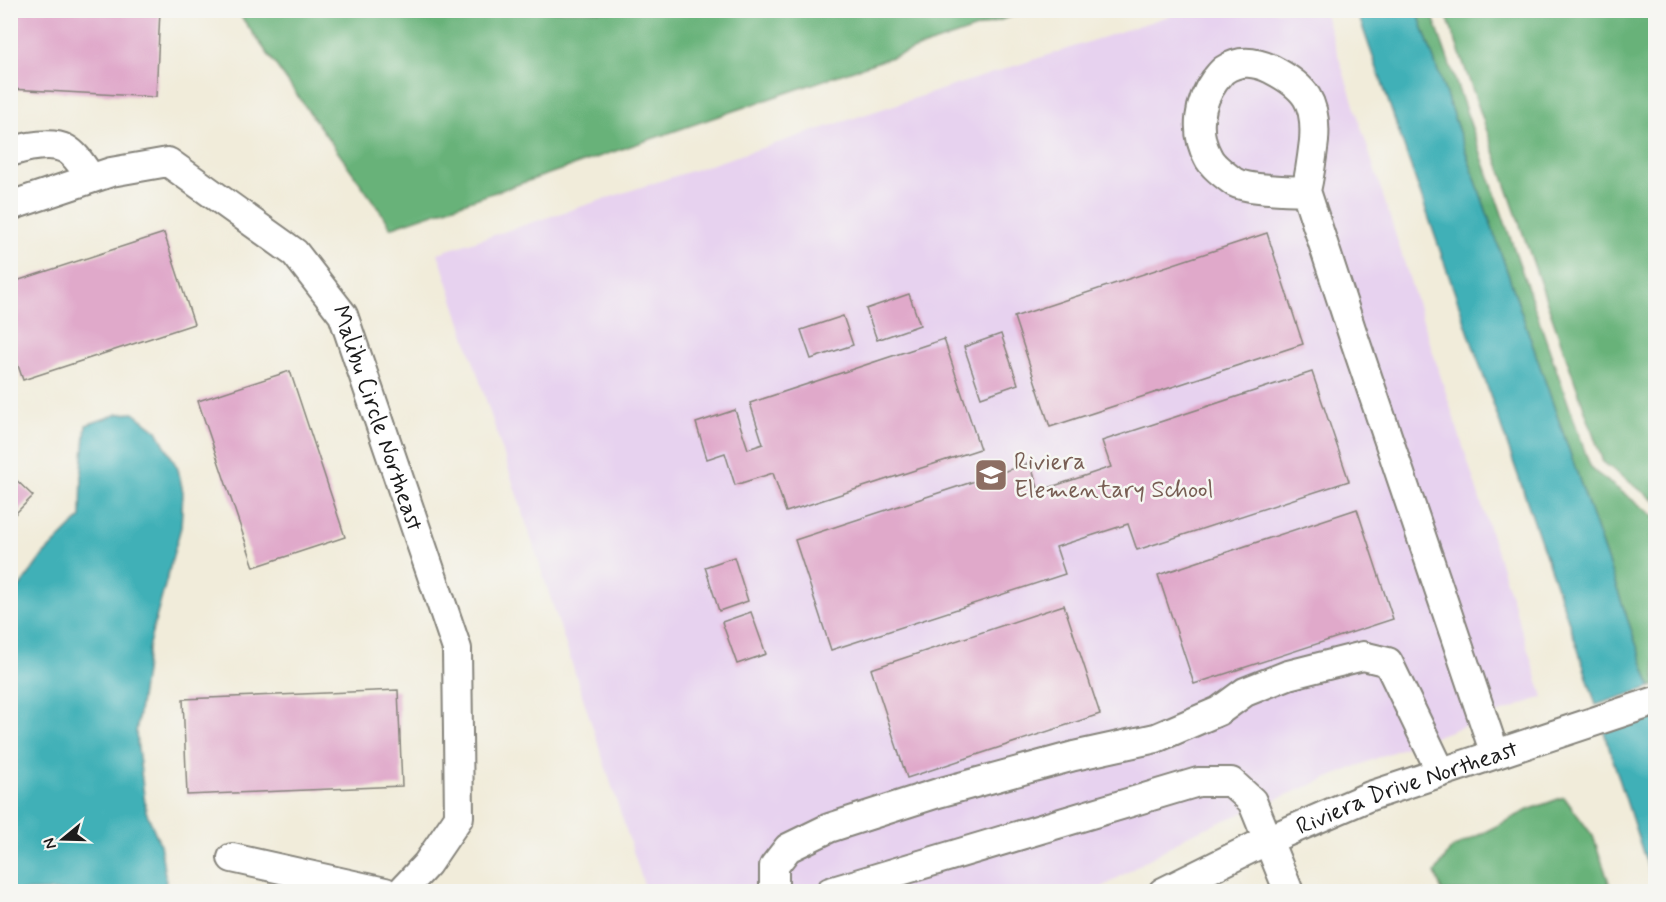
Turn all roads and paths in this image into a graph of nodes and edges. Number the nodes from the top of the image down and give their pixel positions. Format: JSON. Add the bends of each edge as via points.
{"nodes":[{"id":1,"x":10,"y":152,"type":"edge"},
{"id":2,"x":91,"y":178,"type":"junction"},
{"id":3,"x":1306,"y":190,"type":"junction"},
{"id":4,"x":10,"y":206,"type":"edge"},
{"id":5,"x":1656,"y":700,"type":"edge"},
{"id":6,"x":1496,"y":754,"type":"junction"},
{"id":7,"x":1441,"y":772,"type":"junction"},
{"id":8,"x":1268,"y":840,"type":"junction"},
{"id":9,"x":232,"y":858,"type":"dead end"},
{"id":10,"x":914,"y":879,"type":"edge"},
{"id":11,"x":385,"y":891,"type":"edge"},
{"id":12,"x":401,"y":891,"type":"edge"},
{"id":13,"x":774,"y":891,"type":"edge"},
{"id":14,"x":830,"y":891,"type":"edge"},
{"id":15,"x":1163,"y":891,"type":"edge"},
{"id":16,"x":1289,"y":891,"type":"edge"}],
"edges":[{"from":1,"to":2,"type":"street","via":[[49,145],[66,149]]},
{"from":2,"to":4,"type":"street","name":"Malibu Circle Northeast"},
{"from":2,"to":12,"type":"street","name":"Malibu Circle Northeast","via":[[168,162],[295,253],[344,315],[457,649],[459,817],[427,864]]},
{"from":3,"to":3,"type":"street","via":[[1315,121],[1310,103],[1299,87],[1257,63],[1239,63],[1223,70],[1208,90],[1199,114],[1200,136],[1208,158],[1236,183]]},
{"from":3,"to":6,"type":"street"},
{"from":5,"to":6,"type":"street","name":"Riviera Drive Northeast"},
{"from":6,"to":7,"type":"street","name":"Riviera Drive Northeast"},
{"from":7,"to":8,"type":"street","name":"Riviera Drive Northeast","via":[[1370,795]]},
{"from":7,"to":13,"type":"street","via":[[1388,662],[1363,656],[1288,675],[1245,692],[1219,711],[1156,738],[949,789],[829,828],[788,848],[774,866]]},
{"from":8,"to":10,"type":"street","via":[[1252,801],[1231,782],[1198,782]]},
{"from":8,"to":15,"type":"street","name":"Riviera Drive Northeast"},
{"from":8,"to":16,"type":"street"},
{"from":9,"to":11,"type":"street"},
{"from":10,"to":14,"type":"street"}]}
